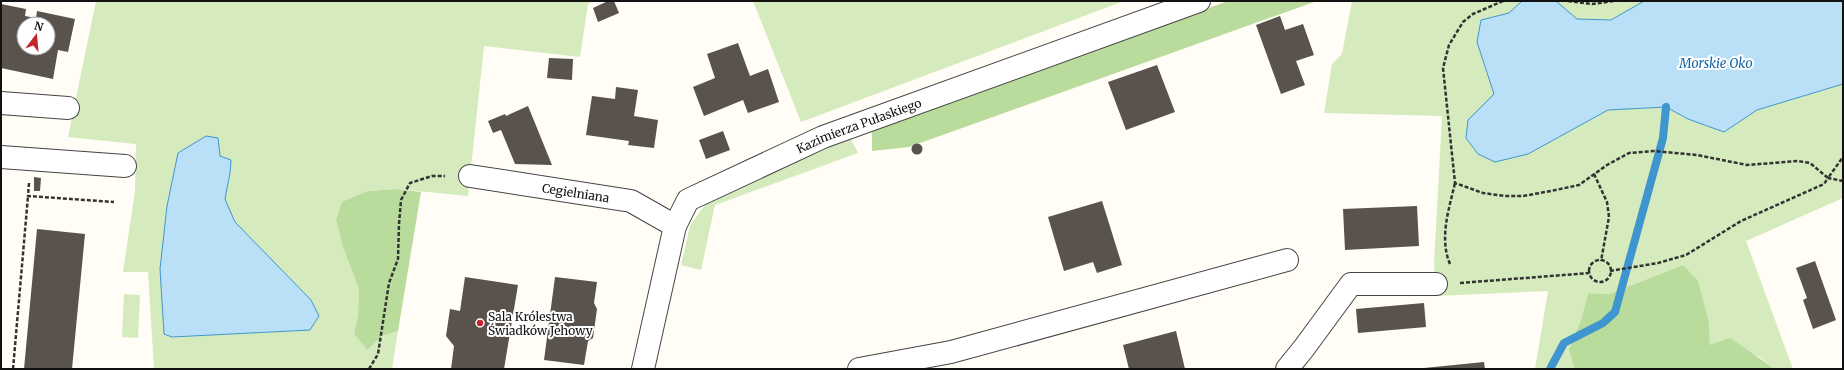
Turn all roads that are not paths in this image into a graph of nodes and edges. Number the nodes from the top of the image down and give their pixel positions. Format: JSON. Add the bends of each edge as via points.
{"nodes":[{"id":1,"x":1199,"y":1,"type":"edge"},
{"id":2,"x":1,"y":103,"type":"edge"},
{"id":3,"x":68,"y":108,"type":"dead end"},
{"id":4,"x":1,"y":157,"type":"edge"},
{"id":5,"x":125,"y":166,"type":"dead end"},
{"id":6,"x":470,"y":176,"type":"road end"},
{"id":7,"x":675,"y":226,"type":"junction"},
{"id":8,"x":1287,"y":260,"type":"dead end"},
{"id":9,"x":1446,"y":282,"type":"road end"},
{"id":10,"x":643,"y":369,"type":"edge"},
{"id":11,"x":859,"y":369,"type":"edge"},
{"id":12,"x":1287,"y":369,"type":"edge"}],
"edges":[{"from":1,"to":7,"type":"street","name":"Kazimierza Pułaskiego","via":[[823,137],[688,200]]},
{"from":2,"to":3,"type":"street"},
{"from":4,"to":5,"type":"street"},
{"from":6,"to":7,"type":"street","name":"Cegielniana","via":[[632,201]]},
{"from":7,"to":10,"type":"street","name":"Kazimierza Pułaskiego"},
{"from":8,"to":11,"type":"street","via":[[950,352]]},
{"from":9,"to":12,"type":"street","via":[[1351,284]]}]}
